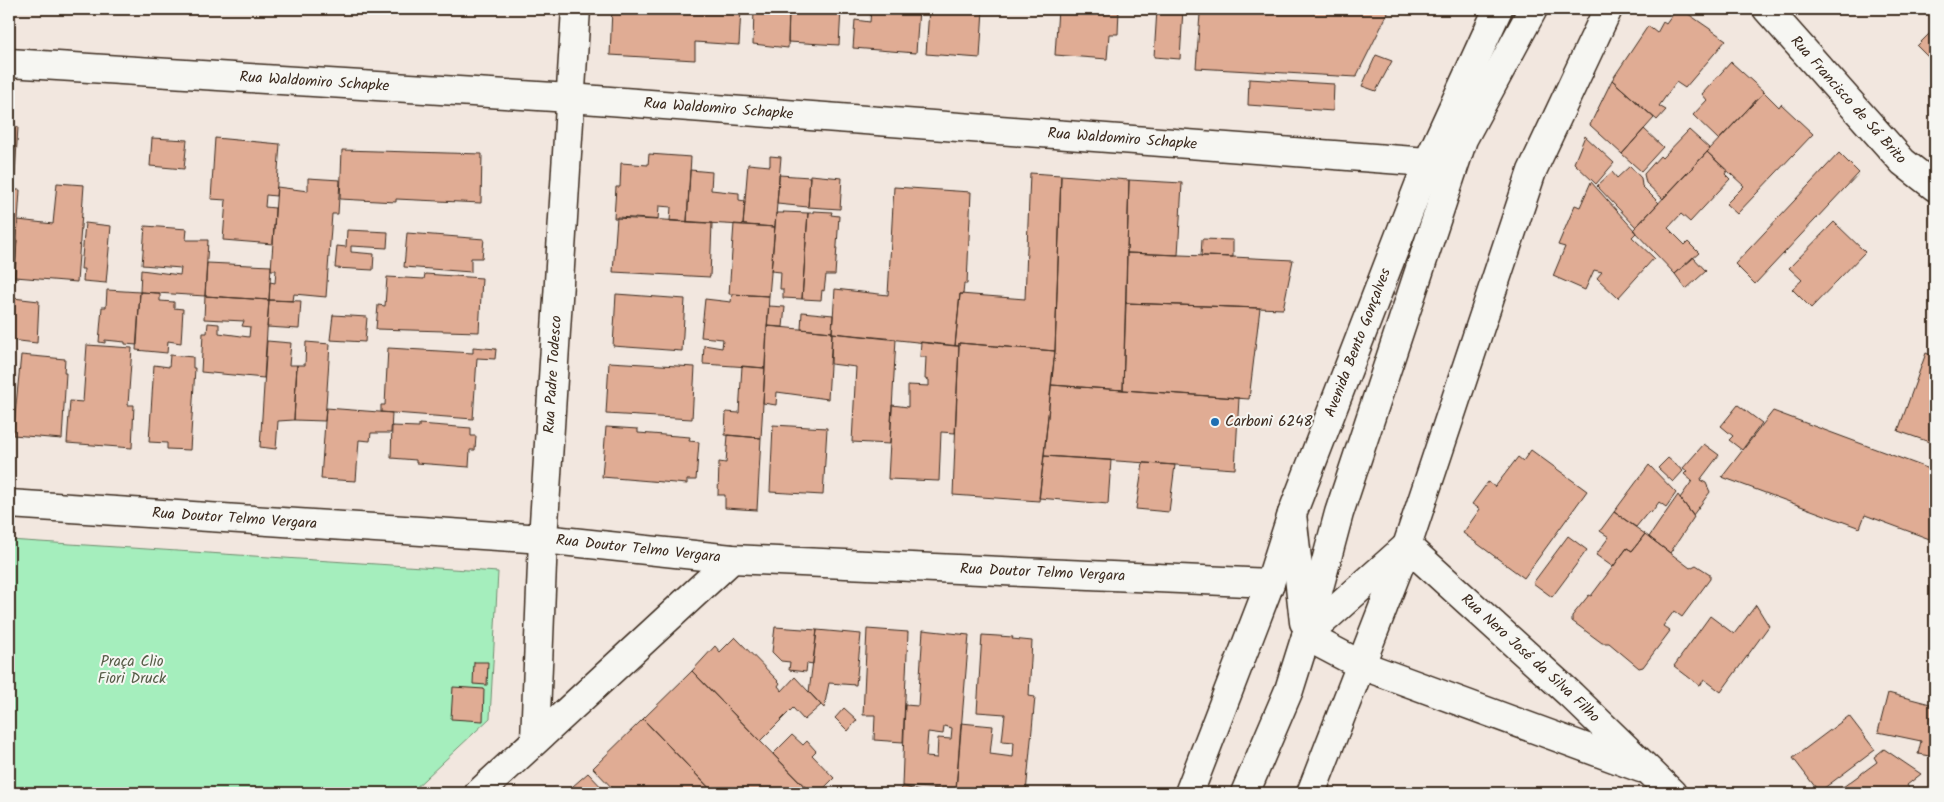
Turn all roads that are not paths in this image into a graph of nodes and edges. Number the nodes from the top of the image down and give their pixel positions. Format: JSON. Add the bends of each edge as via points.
{"nodes":[{"id":1,"x":576,"y":9,"type":"edge"},
{"id":2,"x":1498,"y":9,"type":"edge"},
{"id":3,"x":1533,"y":9,"type":"edge"},
{"id":4,"x":1608,"y":9,"type":"edge"},
{"id":5,"x":1766,"y":9,"type":"edge"},
{"id":6,"x":9,"y":63,"type":"edge"},
{"id":7,"x":570,"y":98,"type":"junction"},
{"id":8,"x":1428,"y":162,"type":"junction"},
{"id":9,"x":1935,"y":187,"type":"edge"},
{"id":10,"x":9,"y":504,"type":"edge"},
{"id":11,"x":1292,"y":514,"type":"junction"},
{"id":12,"x":544,"y":539,"type":"junction"},
{"id":13,"x":1407,"y":546,"type":"junction"},
{"id":14,"x":732,"y":559,"type":"junction"},
{"id":15,"x":1270,"y":583,"type":"junction"},
{"id":16,"x":1306,"y":636,"type":"junction"},
{"id":17,"x":1361,"y":666,"type":"junction"},
{"id":18,"x":535,"y":740,"type":"junction"},
{"id":19,"x":1652,"y":772,"type":"junction"},
{"id":20,"x":479,"y":793,"type":"edge"},
{"id":21,"x":1189,"y":793,"type":"edge"},
{"id":22,"x":1245,"y":793,"type":"edge"},
{"id":23,"x":1312,"y":793,"type":"edge"},
{"id":24,"x":1672,"y":793,"type":"edge"}],
"edges":[{"from":1,"to":7,"type":"street","name":"Rua Padre Todesco"},
{"from":2,"to":8,"type":"street","name":"Avenida Bento Gonçalves"},
{"from":3,"to":16,"type":"street","via":[[1463,139],[1339,513]]},
{"from":4,"to":13,"type":"street","via":[[1532,171]]},
{"from":5,"to":9,"type":"street","name":"Rua Francisco de Sá Brito","via":[[1903,162]]},
{"from":6,"to":7,"type":"street","name":"Rua Waldomiro Schapke"},
{"from":7,"to":8,"type":"street","name":"Rua Waldomiro Schapke"},
{"from":7,"to":12,"type":"street","name":"Rua Padre Todesco"},
{"from":8,"to":11,"type":"street","name":"Avenida Bento Gonçalves"},
{"from":10,"to":12,"type":"street","name":"Rua Doutor Telmo Vergara"},
{"from":11,"to":15,"type":"street","name":"Avenida Bento Gonçalves"},
{"from":11,"to":16,"type":"street"},
{"from":12,"to":14,"type":"street","name":"Rua Doutor Telmo Vergara"},
{"from":12,"to":18,"type":"street","name":"Rua Padre Todesco"},
{"from":13,"to":16,"type":"street"},
{"from":13,"to":17,"type":"street"},
{"from":13,"to":19,"type":"street","name":"Rua Nero José da Silva Filho"},
{"from":14,"to":15,"type":"street","name":"Rua Doutor Telmo Vergara"},
{"from":14,"to":18,"type":"street"},
{"from":15,"to":21,"type":"street","name":"Avenida Bento Gonçalves"},
{"from":16,"to":17,"type":"street","name":"Rua Nero José da Silva Filho"},
{"from":16,"to":22,"type":"street","via":[[1289,690]]},
{"from":17,"to":19,"type":"street","name":"Rua Nero José da Silva Filho"},
{"from":17,"to":23,"type":"street"},
{"from":18,"to":20,"type":"street"},
{"from":19,"to":24,"type":"street","name":"Rua Nero José da Silva Filho"}]}
